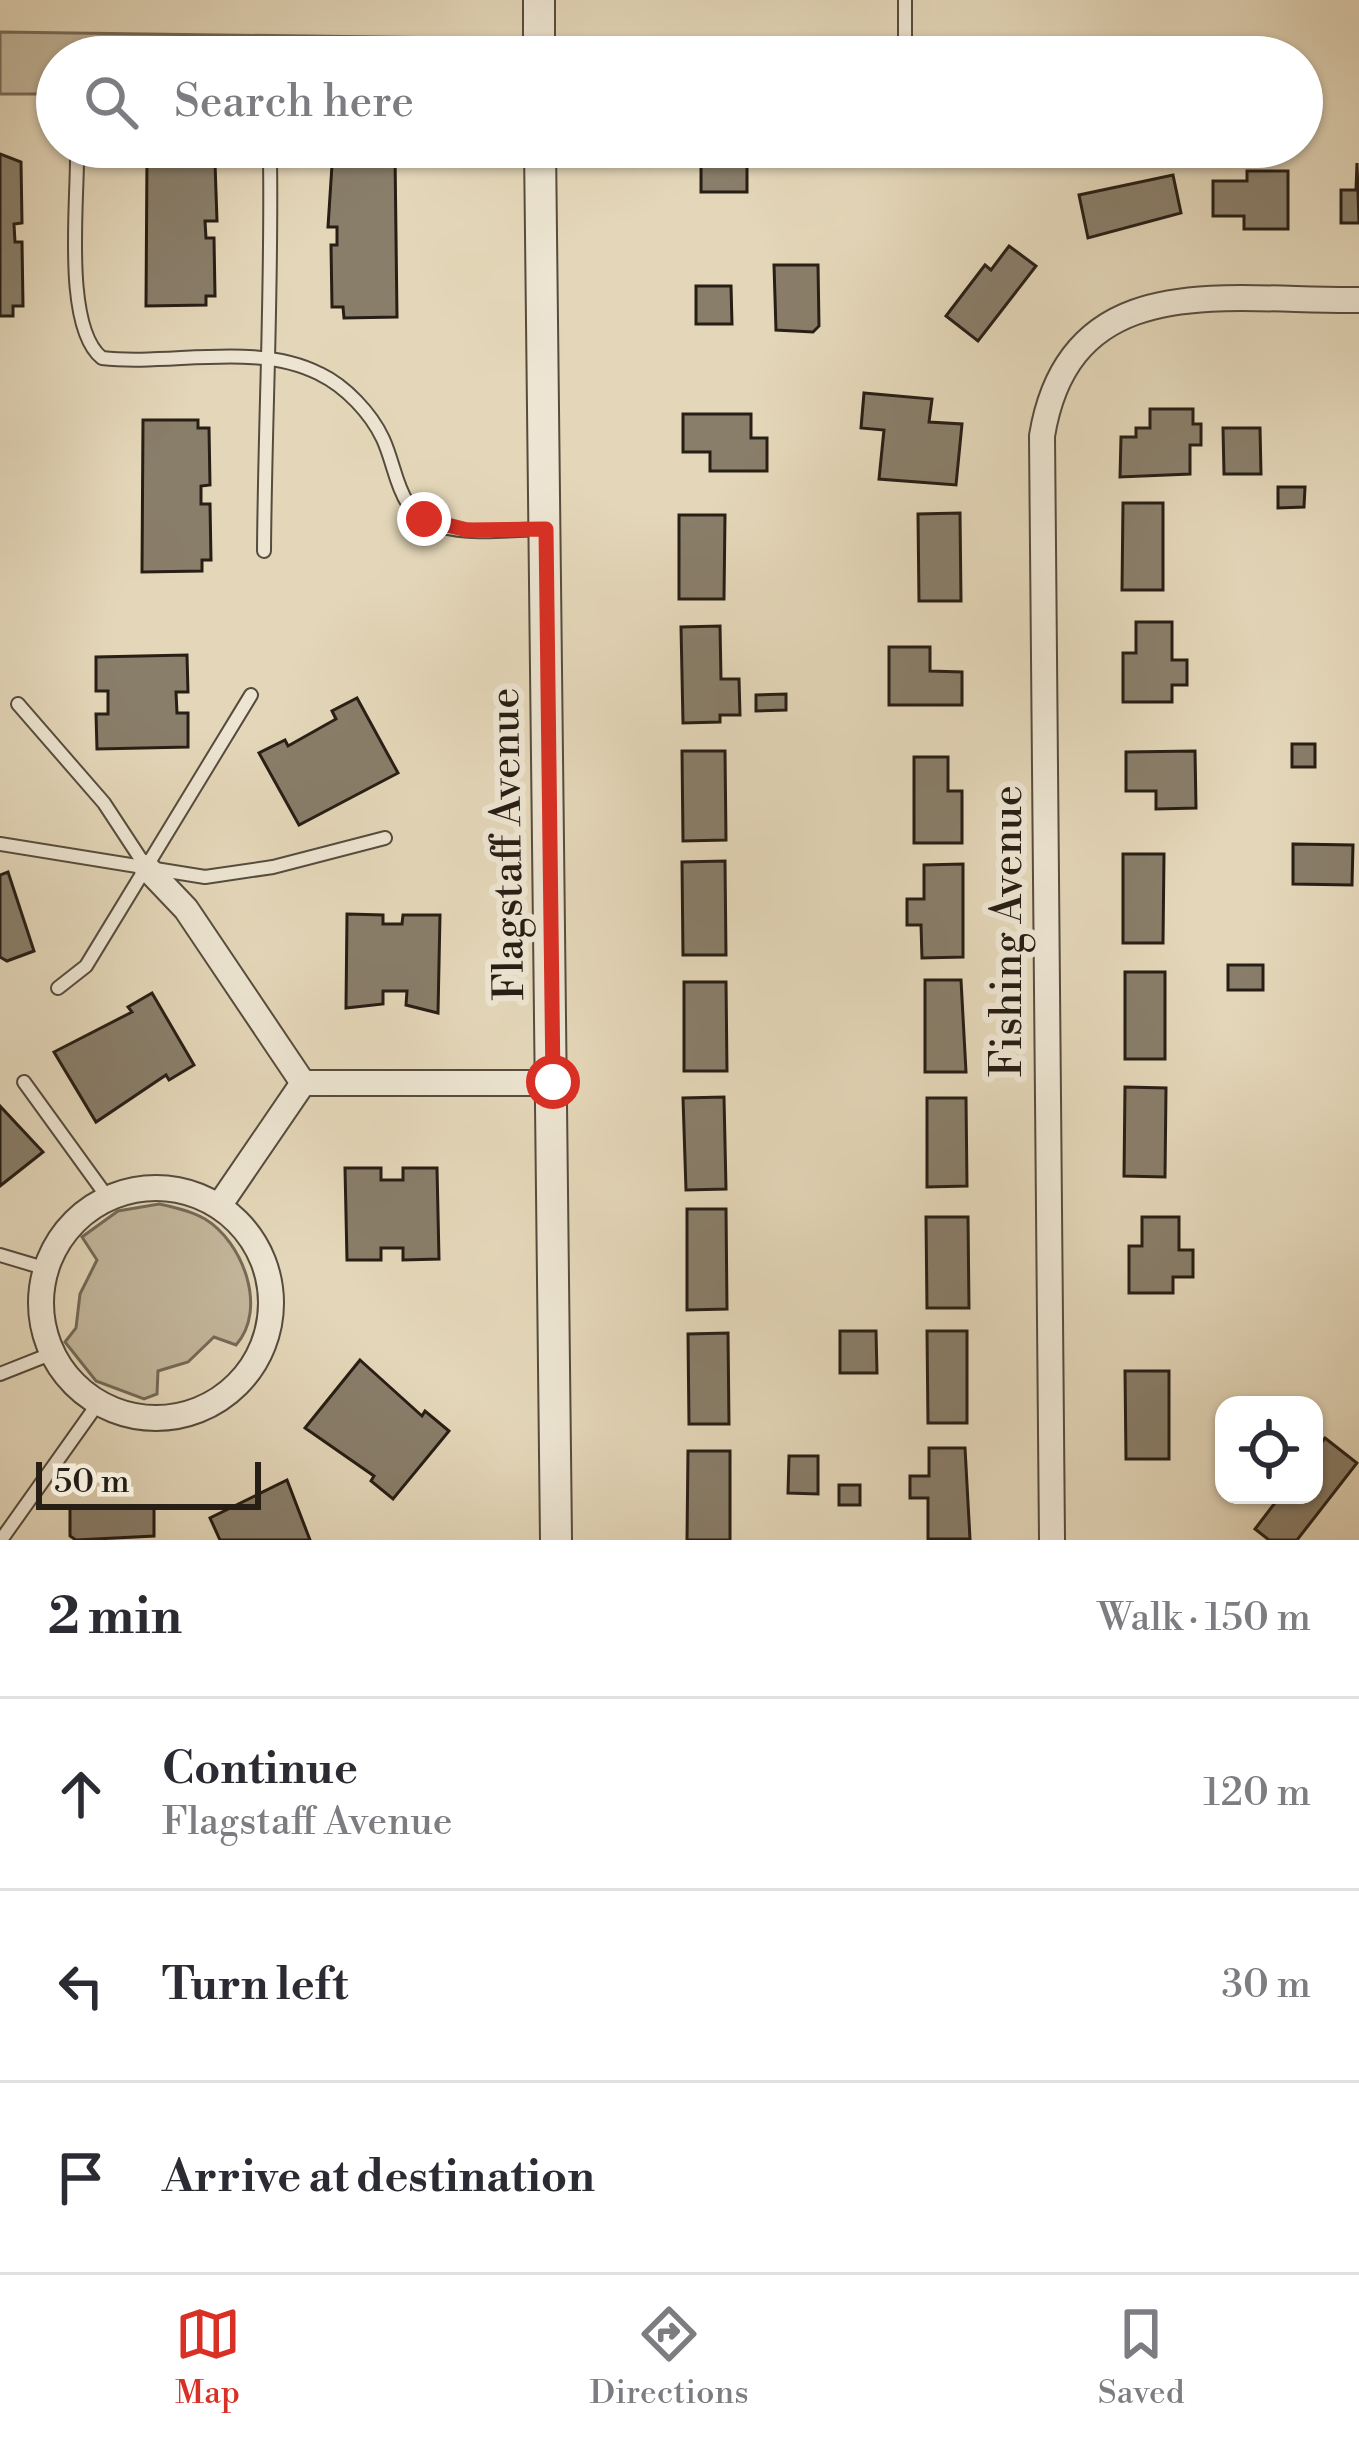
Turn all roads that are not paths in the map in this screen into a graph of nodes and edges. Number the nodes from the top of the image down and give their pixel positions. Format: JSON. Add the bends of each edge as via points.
{"nodes":[{"id":1,"x":539,"y":0,"type":"edge"},
{"id":2,"x":905,"y":0,"type":"edge"},
{"id":3,"x":539,"y":36,"type":"edge"},
{"id":4,"x":904,"y":36,"type":"edge"},
{"id":5,"x":76,"y":168,"type":"edge"},
{"id":6,"x":270,"y":168,"type":"edge"},
{"id":7,"x":541,"y":168,"type":"edge"},
{"id":8,"x":1359,"y":301,"type":"edge"},
{"id":9,"x":268,"y":359,"type":"junction"},
{"id":10,"x":546,"y":529,"type":"junction"},
{"id":11,"x":264,"y":551,"type":"dead end"},
{"id":12,"x":251,"y":695,"type":"dead end"},
{"id":13,"x":18,"y":704,"type":"dead end"},
{"id":14,"x":385,"y":838,"type":"dead end"},
{"id":15,"x":0,"y":844,"type":"edge"},
{"id":16,"x":146,"y":867,"type":"junction"},
{"id":17,"x":58,"y":988,"type":"dead end"},
{"id":18,"x":24,"y":1082,"type":"dead end"},
{"id":19,"x":553,"y":1082,"type":"junction"},
{"id":20,"x":303,"y":1083,"type":"junction"},
{"id":21,"x":108,"y":1198,"type":"junction"},
{"id":22,"x":219,"y":1206,"type":"junction"},
{"id":23,"x":0,"y":1255,"type":"edge"},
{"id":24,"x":46,"y":1269,"type":"junction"},
{"id":25,"x":53,"y":1353,"type":"junction"},
{"id":26,"x":0,"y":1374,"type":"edge"},
{"id":27,"x":99,"y":1402,"type":"junction"},
{"id":28,"x":1,"y":1540,"type":"edge"},
{"id":29,"x":556,"y":1540,"type":"edge"},
{"id":30,"x":1052,"y":1540,"type":"edge"}],
"edges":[{"from":1,"to":3,"type":"street"},
{"from":2,"to":4,"type":"lane"},
{"from":5,"to":9,"type":"lane","via":[[79,318],[90,349],[116,360]]},
{"from":6,"to":9,"type":"lane"},
{"from":7,"to":10,"type":"street","name":"Flagstaff Avenue"},
{"from":8,"to":30,"type":"street","name":"Fishing Avenue","via":[[1151,302],[1088,334],[1049,393],[1042,436]]},
{"from":9,"to":10,"type":"lane","via":[[324,375],[368,415],[407,506],[424,519],[467,530]]},
{"from":9,"to":11,"type":"lane"},
{"from":10,"to":19,"type":"street","name":"Flagstaff Avenue"},
{"from":12,"to":16,"type":"lane"},
{"from":13,"to":16,"type":"lane","via":[[104,803]]},
{"from":14,"to":16,"type":"lane","via":[[205,878]]},
{"from":15,"to":16,"type":"lane"},
{"from":16,"to":17,"type":"lane","via":[[86,966]]},
{"from":16,"to":20,"type":"street","via":[[186,908]]},
{"from":18,"to":21,"type":"lane"},
{"from":19,"to":20,"type":"street"},
{"from":19,"to":29,"type":"street","name":"Flagstaff Avenue"},
{"from":20,"to":22,"type":"street"},
{"from":21,"to":22,"type":"street","via":[[165,1187]]},
{"from":21,"to":24,"type":"street","via":[[63,1234]]},
{"from":22,"to":27,"type":"street","via":[[242,1224],[269,1275],[270,1318],[258,1359],[218,1401],[191,1413],[134,1416]]},
{"from":23,"to":24,"type":"lane"},
{"from":24,"to":25,"type":"street","via":[[41,1316]]},
{"from":25,"to":26,"type":"lane"},
{"from":25,"to":27,"type":"street"},
{"from":27,"to":28,"type":"lane"}]}
